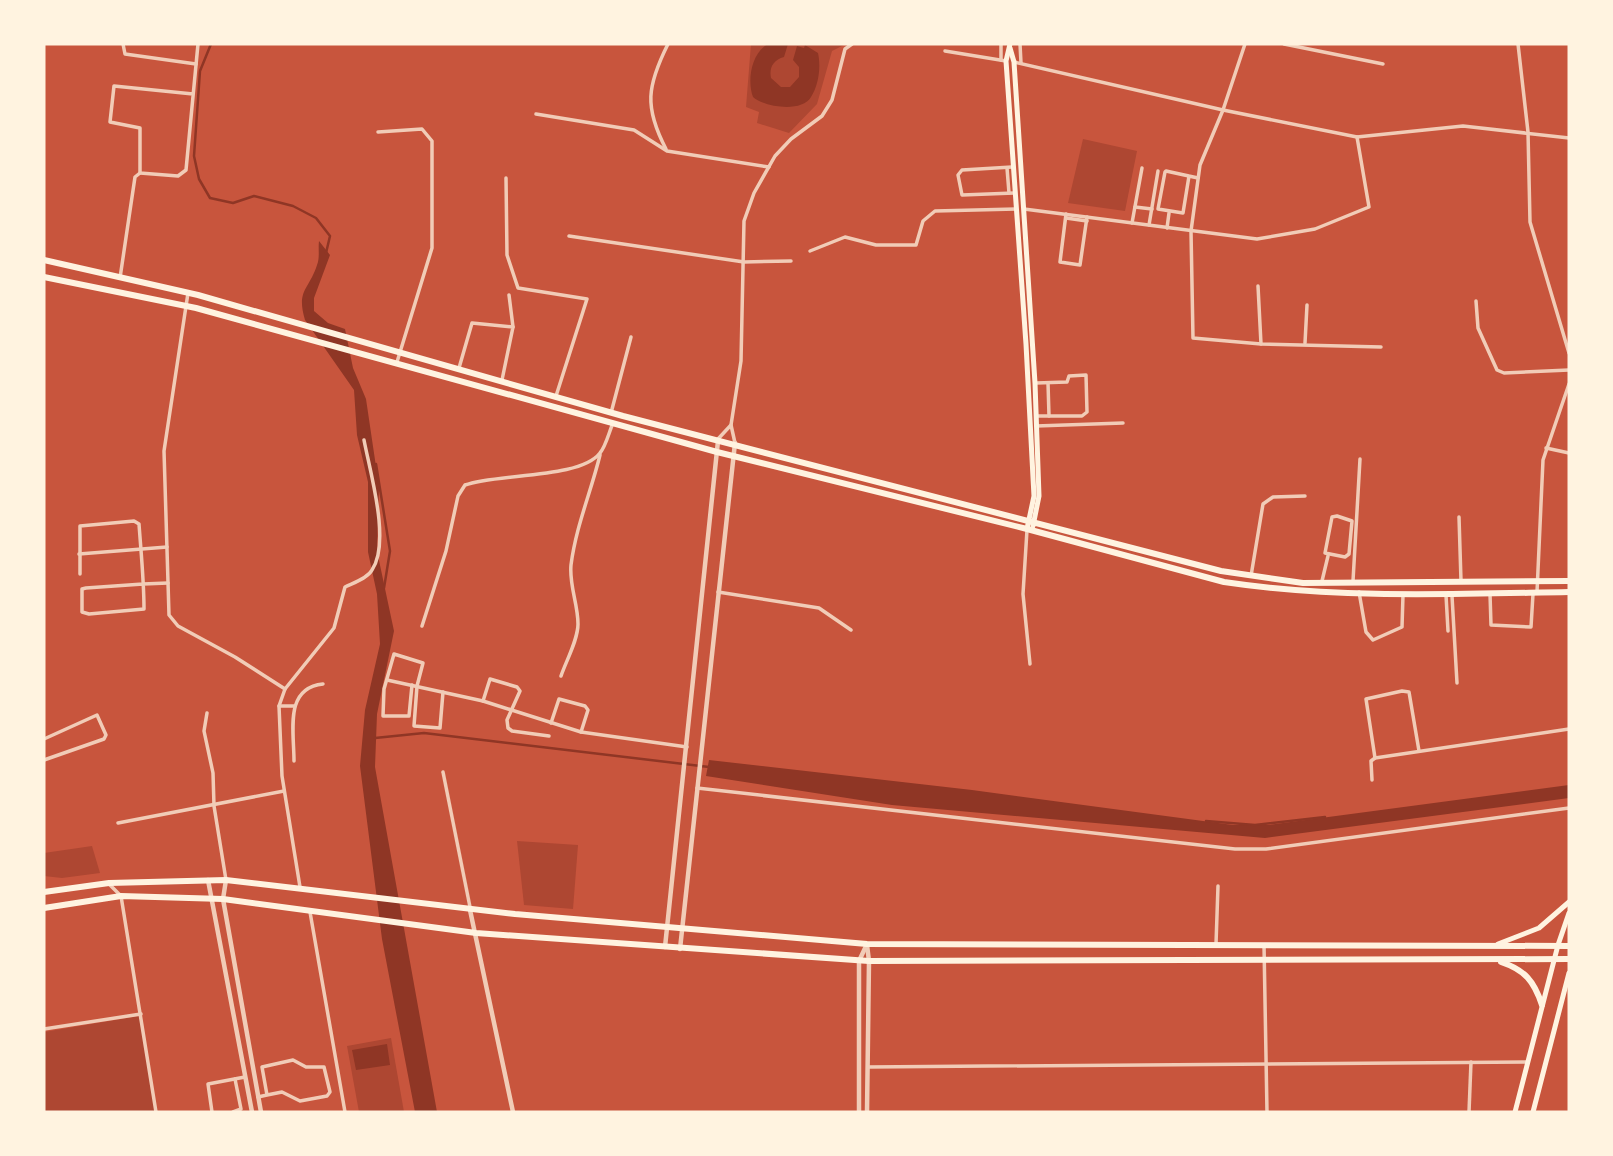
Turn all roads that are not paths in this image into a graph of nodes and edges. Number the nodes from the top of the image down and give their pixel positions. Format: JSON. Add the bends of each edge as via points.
{"nodes":[{"id":1,"x":123,"y":44,"type":"edge"},
{"id":2,"x":198,"y":44,"type":"edge"},
{"id":3,"x":668,"y":44,"type":"edge"},
{"id":4,"x":852,"y":44,"type":"edge"},
{"id":5,"x":1001,"y":44,"type":"edge"},
{"id":6,"x":1020,"y":44,"type":"edge"},
{"id":7,"x":1245,"y":44,"type":"edge"},
{"id":8,"x":1284,"y":44,"type":"edge"},
{"id":9,"x":1518,"y":44,"type":"edge"},
{"id":10,"x":1010,"y":46,"type":"edge"},
{"id":11,"x":945,"y":51,"type":"dead end"},
{"id":12,"x":1004,"y":61,"type":"junction"},
{"id":13,"x":1018,"y":63,"type":"junction"},
{"id":14,"x":196,"y":64,"type":"junction"},
{"id":15,"x":1382,"y":64,"type":"dead end"},
{"id":16,"x":193,"y":94,"type":"junction"},
{"id":17,"x":1223,"y":110,"type":"junction"},
{"id":18,"x":536,"y":114,"type":"dead end"},
{"id":19,"x":378,"y":132,"type":"dead end"},
{"id":20,"x":1528,"y":132,"type":"junction"},
{"id":21,"x":1357,"y":137,"type":"junction"},
{"id":22,"x":1569,"y":138,"type":"edge"},
{"id":23,"x":667,"y":151,"type":"junction"},
{"id":24,"x":769,"y":167,"type":"junction"},
{"id":25,"x":1010,"y":168,"type":"junction"},
{"id":26,"x":1142,"y":168,"type":"dead end"},
{"id":27,"x":1158,"y":171,"type":"dead end"},
{"id":28,"x":140,"y":173,"type":"junction"},
{"id":29,"x":1189,"y":176,"type":"junction"},
{"id":30,"x":506,"y":178,"type":"dead end"},
{"id":31,"x":1198,"y":178,"type":"junction"},
{"id":32,"x":1012,"y":193,"type":"junction"},
{"id":33,"x":1186,"y":195,"type":"junction"},
{"id":34,"x":1196,"y":197,"type":"junction"},
{"id":35,"x":1135,"y":207,"type":"junction"},
{"id":36,"x":1018,"y":209,"type":"junction"},
{"id":37,"x":1152,"y":209,"type":"junction"},
{"id":38,"x":1170,"y":212,"type":"junction"},
{"id":39,"x":1066,"y":216,"type":"junction"},
{"id":40,"x":1087,"y":219,"type":"junction"},
{"id":41,"x":1132,"y":223,"type":"junction"},
{"id":42,"x":1149,"y":225,"type":"junction"},
{"id":43,"x":1167,"y":228,"type":"junction"},
{"id":44,"x":1191,"y":231,"type":"junction"},
{"id":45,"x":569,"y":236,"type":"dead end"},
{"id":46,"x":810,"y":251,"type":"dead end"},
{"id":47,"x":44,"y":260,"type":"edge"},
{"id":48,"x":791,"y":261,"type":"dead end"},
{"id":49,"x":744,"y":262,"type":"junction"},
{"id":50,"x":44,"y":276,"type":"edge"},
{"id":51,"x":120,"y":278,"type":"junction"},
{"id":52,"x":1258,"y":286,"type":"dead end"},
{"id":53,"x":188,"y":293,"type":"junction"},
{"id":54,"x":509,"y":295,"type":"dead end"},
{"id":55,"x":1476,"y":301,"type":"dead end"},
{"id":56,"x":1307,"y":304,"type":"dead end"},
{"id":57,"x":186,"y":306,"type":"junction"},
{"id":58,"x":513,"y":327,"type":"junction"},
{"id":59,"x":631,"y":337,"type":"dead end"},
{"id":60,"x":1305,"y":343,"type":"junction"},
{"id":61,"x":1261,"y":344,"type":"junction"},
{"id":62,"x":1381,"y":347,"type":"dead end"},
{"id":63,"x":398,"y":353,"type":"junction"},
{"id":64,"x":1569,"y":354,"type":"edge"},
{"id":65,"x":397,"y":362,"type":"junction"},
{"id":66,"x":459,"y":370,"type":"junction"},
{"id":67,"x":1569,"y":370,"type":"edge"},
{"id":68,"x":502,"y":382,"type":"junction"},
{"id":69,"x":1048,"y":382,"type":"junction"},
{"id":70,"x":1035,"y":383,"type":"junction"},
{"id":71,"x":1569,"y":384,"type":"edge"},
{"id":72,"x":556,"y":397,"type":"junction"},
{"id":73,"x":611,"y":413,"type":"junction"},
{"id":74,"x":1036,"y":416,"type":"junction"},
{"id":75,"x":1049,"y":416,"type":"junction"},
{"id":76,"x":1082,"y":416,"type":"junction"},
{"id":77,"x":613,"y":423,"type":"junction"},
{"id":78,"x":1123,"y":423,"type":"dead end"},
{"id":79,"x":1083,"y":424,"type":"junction"},
{"id":80,"x":731,"y":425,"type":"junction"},
{"id":81,"x":1036,"y":426,"type":"junction"},
{"id":82,"x":718,"y":439,"type":"junction"},
{"id":83,"x":364,"y":440,"type":"dead end"},
{"id":84,"x":735,"y":443,"type":"junction"},
{"id":85,"x":1546,"y":448,"type":"junction"},
{"id":86,"x":717,"y":452,"type":"junction"},
{"id":87,"x":600,"y":453,"type":"junction"},
{"id":88,"x":1569,"y":453,"type":"edge"},
{"id":89,"x":734,"y":456,"type":"junction"},
{"id":90,"x":1360,"y":459,"type":"dead end"},
{"id":91,"x":1305,"y":496,"type":"dead end"},
{"id":92,"x":1459,"y":517,"type":"dead end"},
{"id":93,"x":1032,"y":521,"type":"junction"},
{"id":94,"x":1030,"y":530,"type":"junction"},
{"id":95,"x":167,"y":547,"type":"junction"},
{"id":96,"x":141,"y":550,"type":"junction"},
{"id":97,"x":79,"y":554,"type":"junction"},
{"id":98,"x":1328,"y":556,"type":"junction"},
{"id":99,"x":80,"y":574,"type":"dead end"},
{"id":100,"x":1251,"y":576,"type":"junction"},
{"id":101,"x":1569,"y":581,"type":"edge"},
{"id":102,"x":1537,"y":582,"type":"junction"},
{"id":103,"x":168,"y":583,"type":"junction"},
{"id":104,"x":1321,"y":583,"type":"junction"},
{"id":105,"x":1353,"y":583,"type":"junction"},
{"id":106,"x":1461,"y":583,"type":"junction"},
{"id":107,"x":143,"y":584,"type":"junction"},
{"id":108,"x":1359,"y":591,"type":"junction"},
{"id":109,"x":718,"y":592,"type":"junction"},
{"id":110,"x":1569,"y":592,"type":"edge"},
{"id":111,"x":1403,"y":593,"type":"junction"},
{"id":112,"x":1448,"y":593,"type":"junction"},
{"id":113,"x":1490,"y":593,"type":"junction"},
{"id":114,"x":1535,"y":593,"type":"junction"},
{"id":115,"x":422,"y":626,"type":"dead end"},
{"id":116,"x":851,"y":630,"type":"dead end"},
{"id":117,"x":1448,"y":631,"type":"dead end"},
{"id":118,"x":1030,"y":664,"type":"dead end"},
{"id":119,"x":561,"y":676,"type":"dead end"},
{"id":120,"x":387,"y":680,"type":"junction"},
{"id":121,"x":1457,"y":682,"type":"dead end"},
{"id":122,"x":323,"y":684,"type":"dead end"},
{"id":123,"x":415,"y":685,"type":"junction"},
{"id":124,"x":285,"y":690,"type":"junction"},
{"id":125,"x":443,"y":692,"type":"junction"},
{"id":126,"x":483,"y":701,"type":"junction"},
{"id":127,"x":279,"y":706,"type":"junction"},
{"id":128,"x":294,"y":706,"type":"junction"},
{"id":129,"x":513,"y":710,"type":"junction"},
{"id":130,"x":207,"y":713,"type":"dead end"},
{"id":131,"x":551,"y":723,"type":"junction"},
{"id":132,"x":1569,"y":729,"type":"edge"},
{"id":133,"x":581,"y":732,"type":"junction"},
{"id":134,"x":549,"y":736,"type":"dead end"},
{"id":135,"x":44,"y":739,"type":"edge"},
{"id":136,"x":687,"y":747,"type":"junction"},
{"id":137,"x":1419,"y":751,"type":"junction"},
{"id":138,"x":1375,"y":758,"type":"junction"},
{"id":139,"x":44,"y":761,"type":"edge"},
{"id":140,"x":294,"y":761,"type":"dead end"},
{"id":141,"x":443,"y":772,"type":"dead end"},
{"id":142,"x":1372,"y":780,"type":"dead end"},
{"id":143,"x":697,"y":789,"type":"junction"},
{"id":144,"x":284,"y":790,"type":"junction"},
{"id":145,"x":214,"y":806,"type":"junction"},
{"id":146,"x":1569,"y":808,"type":"edge"},
{"id":147,"x":118,"y":823,"type":"dead end"},
{"id":148,"x":208,"y":880,"type":"junction"},
{"id":149,"x":226,"y":880,"type":"junction"},
{"id":150,"x":109,"y":883,"type":"junction"},
{"id":151,"x":1218,"y":886,"type":"dead end"},
{"id":152,"x":301,"y":889,"type":"junction"},
{"id":153,"x":44,"y":892,"type":"edge"},
{"id":154,"x":121,"y":896,"type":"junction"},
{"id":155,"x":211,"y":898,"type":"junction"},
{"id":156,"x":223,"y":898,"type":"junction"},
{"id":157,"x":1569,"y":902,"type":"edge"},
{"id":158,"x":44,"y":908,"type":"edge"},
{"id":159,"x":470,"y":909,"type":"junction"},
{"id":160,"x":310,"y":910,"type":"junction"},
{"id":161,"x":1569,"y":914,"type":"edge"},
{"id":162,"x":666,"y":928,"type":"junction"},
{"id":163,"x":682,"y":930,"type":"junction"},
{"id":164,"x":476,"y":933,"type":"junction"},
{"id":165,"x":1264,"y":943,"type":"junction"},
{"id":166,"x":867,"y":944,"type":"junction"},
{"id":167,"x":1216,"y":944,"type":"junction"},
{"id":168,"x":1362,"y":944,"type":"junction"},
{"id":169,"x":1495,"y":945,"type":"junction"},
{"id":170,"x":1558,"y":945,"type":"junction"},
{"id":171,"x":1569,"y":946,"type":"edge"},
{"id":172,"x":666,"y":948,"type":"junction"},
{"id":173,"x":680,"y":949,"type":"junction"},
{"id":174,"x":1555,"y":959,"type":"junction"},
{"id":175,"x":1569,"y":959,"type":"edge"},
{"id":176,"x":1495,"y":960,"type":"junction"},
{"id":177,"x":859,"y":961,"type":"junction"},
{"id":178,"x":870,"y":961,"type":"junction"},
{"id":179,"x":1362,"y":961,"type":"junction"},
{"id":180,"x":1264,"y":962,"type":"junction"},
{"id":181,"x":1569,"y":973,"type":"edge"},
{"id":182,"x":1542,"y":1006,"type":"junction"},
{"id":183,"x":141,"y":1014,"type":"junction"},
{"id":184,"x":44,"y":1029,"type":"edge"},
{"id":185,"x":1471,"y":1062,"type":"junction"},
{"id":186,"x":1529,"y":1062,"type":"junction"},
{"id":187,"x":1266,"y":1065,"type":"junction"},
{"id":188,"x":868,"y":1067,"type":"junction"},
{"id":189,"x":245,"y":1077,"type":"junction"},
{"id":190,"x":235,"y":1079,"type":"junction"},
{"id":191,"x":267,"y":1095,"type":"junction"},
{"id":192,"x":258,"y":1097,"type":"junction"},
{"id":193,"x":156,"y":1112,"type":"edge"},
{"id":194,"x":212,"y":1112,"type":"edge"},
{"id":195,"x":233,"y":1112,"type":"edge"},
{"id":196,"x":252,"y":1112,"type":"edge"},
{"id":197,"x":261,"y":1112,"type":"edge"},
{"id":198,"x":345,"y":1112,"type":"edge"},
{"id":199,"x":513,"y":1112,"type":"edge"},
{"id":200,"x":859,"y":1112,"type":"edge"},
{"id":201,"x":867,"y":1112,"type":"edge"},
{"id":202,"x":1267,"y":1112,"type":"edge"},
{"id":203,"x":1469,"y":1112,"type":"edge"},
{"id":204,"x":1515,"y":1112,"type":"edge"},
{"id":205,"x":1533,"y":1112,"type":"edge"}],
"edges":[{"from":1,"to":14,"type":"street","via":[[125,54]]},
{"from":2,"to":14,"type":"street"},
{"from":3,"to":23,"type":"street","via":[[650,97],[653,124]]},
{"from":4,"to":24,"type":"street","via":[[845,49],[832,100],[822,116],[791,139]]},
{"from":5,"to":12,"type":"street"},
{"from":6,"to":13,"type":"street"},
{"from":7,"to":17,"type":"street"},
{"from":8,"to":15,"type":"street"},
{"from":9,"to":20,"type":"street"},
{"from":10,"to":12,"type":"main road"},
{"from":10,"to":13,"type":"main road"},
{"from":11,"to":12,"type":"street"},
{"from":12,"to":25,"type":"main road"},
{"from":13,"to":17,"type":"street"},
{"from":13,"to":36,"type":"main road"},
{"from":14,"to":16,"type":"street"},
{"from":16,"to":28,"type":"street","via":[[185,173]]},
{"from":16,"to":28,"type":"street","via":[[114,86],[110,122],[140,128]]},
{"from":17,"to":21,"type":"street"},
{"from":17,"to":31,"type":"street"},
{"from":18,"to":23,"type":"street","via":[[634,130]]},
{"from":19,"to":63,"type":"street","via":[[422,130],[432,141],[432,248]]},
{"from":20,"to":21,"type":"street","via":[[1463,126]]},
{"from":20,"to":22,"type":"street"},
{"from":20,"to":64,"type":"street","via":[[1530,222]]},
{"from":21,"to":44,"type":"street","via":[[1369,207],[1315,229],[1258,239]]},
{"from":23,"to":24,"type":"street"},
{"from":24,"to":49,"type":"street","via":[[744,221]]},
{"from":25,"to":32,"type":"main road"},
{"from":25,"to":32,"type":"street","via":[[962,170],[957,175],[962,195]]},
{"from":26,"to":35,"type":"street"},
{"from":27,"to":37,"type":"street"},
{"from":28,"to":51,"type":"street","via":[[135,177]]},
{"from":29,"to":31,"type":"street"},
{"from":29,"to":33,"type":"street"},
{"from":29,"to":38,"type":"street","via":[[1164,174],[1158,209]]},
{"from":30,"to":72,"type":"street","via":[[507,255],[518,288],[587,299]]},
{"from":31,"to":34,"type":"street"},
{"from":32,"to":36,"type":"main road"},
{"from":33,"to":34,"type":"street"},
{"from":33,"to":38,"type":"street","via":[[1183,213]]},
{"from":34,"to":44,"type":"street"},
{"from":35,"to":37,"type":"street"},
{"from":35,"to":41,"type":"street"},
{"from":36,"to":39,"type":"street"},
{"from":36,"to":46,"type":"street","via":[[935,211],[923,222],[916,245],[876,245],[845,237]]},
{"from":36,"to":70,"type":"main road"},
{"from":36,"to":93,"type":"main road"},
{"from":37,"to":42,"type":"street"},
{"from":38,"to":43,"type":"street"},
{"from":39,"to":40,"type":"street"},
{"from":39,"to":40,"type":"street","via":[[1060,262],[1076,267]]},
{"from":40,"to":41,"type":"street"},
{"from":41,"to":42,"type":"street"},
{"from":42,"to":43,"type":"street"},
{"from":43,"to":44,"type":"street"},
{"from":44,"to":61,"type":"street","via":[[1193,338]]},
{"from":45,"to":49,"type":"street"},
{"from":47,"to":51,"type":"main road"},
{"from":48,"to":49,"type":"street"},
{"from":49,"to":80,"type":"street","via":[[741,362]]},
{"from":50,"to":57,"type":"main road"},
{"from":51,"to":53,"type":"main road"},
{"from":52,"to":61,"type":"street"},
{"from":53,"to":57,"type":"street"},
{"from":53,"to":63,"type":"main road"},
{"from":54,"to":58,"type":"street"},
{"from":55,"to":67,"type":"street","via":[[1478,328],[1497,370]]},
{"from":56,"to":60,"type":"street"},
{"from":57,"to":65,"type":"main road"},
{"from":57,"to":95,"type":"street","via":[[163,451]]},
{"from":58,"to":66,"type":"street","via":[[472,323]]},
{"from":58,"to":68,"type":"street"},
{"from":59,"to":73,"type":"street"},
{"from":60,"to":61,"type":"street"},
{"from":60,"to":62,"type":"street"},
{"from":63,"to":65,"type":"street"},
{"from":63,"to":66,"type":"main road"},
{"from":65,"to":77,"type":"main road"},
{"from":66,"to":68,"type":"main road"},
{"from":68,"to":72,"type":"main road"},
{"from":69,"to":70,"type":"street"},
{"from":69,"to":75,"type":"street"},
{"from":69,"to":76,"type":"street","via":[[1086,375],[1087,412]]},
{"from":70,"to":74,"type":"main road"},
{"from":71,"to":85,"type":"street"},
{"from":72,"to":73,"type":"main road"},
{"from":73,"to":82,"type":"main road"},
{"from":74,"to":75,"type":"street"},
{"from":74,"to":81,"type":"main road"},
{"from":75,"to":76,"type":"street"},
{"from":76,"to":79,"type":"street"},
{"from":77,"to":86,"type":"main road"},
{"from":77,"to":87,"type":"street"},
{"from":78,"to":79,"type":"street"},
{"from":79,"to":81,"type":"street"},
{"from":80,"to":82,"type":"street"},
{"from":80,"to":84,"type":"street"},
{"from":81,"to":93,"type":"main road","via":[[1039,496]]},
{"from":82,"to":84,"type":"main road"},
{"from":82,"to":86,"type":"street"},
{"from":83,"to":124,"type":"street","via":[[379,523],[374,568],[345,587],[334,628]]},
{"from":84,"to":89,"type":"street"},
{"from":84,"to":93,"type":"main road"},
{"from":85,"to":88,"type":"street"},
{"from":85,"to":102,"type":"street"},
{"from":86,"to":89,"type":"main road"},
{"from":86,"to":136,"type":"street"},
{"from":87,"to":115,"type":"street","via":[[571,469],[466,485],[458,496]]},
{"from":87,"to":119,"type":"street","via":[[572,558],[578,628]]},
{"from":89,"to":94,"type":"main road"},
{"from":89,"to":109,"type":"street"},
{"from":90,"to":105,"type":"street"},
{"from":91,"to":100,"type":"street","via":[[1273,497],[1263,504]]},
{"from":92,"to":106,"type":"street"},
{"from":93,"to":94,"type":"main road"},
{"from":93,"to":100,"type":"main road"},
{"from":94,"to":108,"type":"main road","via":[[1224,582]]},
{"from":94,"to":118,"type":"street","via":[[1023,594]]},
{"from":95,"to":96,"type":"street"},
{"from":95,"to":103,"type":"street"},
{"from":96,"to":97,"type":"street"},
{"from":96,"to":97,"type":"street","via":[[139,524],[134,521],[81,526]]},
{"from":96,"to":107,"type":"street"},
{"from":97,"to":99,"type":"street"},
{"from":98,"to":98,"type":"street","via":[[1332,517],[1352,519],[1349,554]]},
{"from":98,"to":104,"type":"street"},
{"from":100,"to":104,"type":"main road"},
{"from":101,"to":102,"type":"main road"},
{"from":102,"to":106,"type":"main road"},
{"from":102,"to":114,"type":"street"},
{"from":103,"to":107,"type":"street"},
{"from":103,"to":124,"type":"street","via":[[172,622]]},
{"from":104,"to":105,"type":"main road"},
{"from":105,"to":106,"type":"main road"},
{"from":107,"to":107,"type":"street","via":[[82,589],[82,612],[143,610]]},
{"from":108,"to":111,"type":"main road"},
{"from":108,"to":111,"type":"street","via":[[1366,632],[1373,640],[1402,627]]},
{"from":109,"to":116,"type":"street","via":[[819,608]]},
{"from":109,"to":143,"type":"street"},
{"from":110,"to":114,"type":"main road"},
{"from":111,"to":112,"type":"main road"},
{"from":112,"to":113,"type":"main road"},
{"from":112,"to":117,"type":"street"},
{"from":112,"to":121,"type":"street"},
{"from":113,"to":114,"type":"main road"},
{"from":113,"to":114,"type":"street","via":[[1491,625],[1531,627]]},
{"from":120,"to":123,"type":"street"},
{"from":120,"to":123,"type":"street","via":[[396,654],[423,663]]},
{"from":120,"to":123,"type":"street","via":[[383,716],[409,716]]},
{"from":122,"to":128,"type":"street","via":[[307,688]]},
{"from":123,"to":125,"type":"street"},
{"from":123,"to":125,"type":"street","via":[[416,727],[440,728]]},
{"from":124,"to":127,"type":"street"},
{"from":125,"to":126,"type":"street"},
{"from":126,"to":129,"type":"street"},
{"from":126,"to":129,"type":"street","via":[[490,679],[517,687],[520,691]]},
{"from":127,"to":128,"type":"street"},
{"from":127,"to":144,"type":"street"},
{"from":128,"to":140,"type":"street"},
{"from":129,"to":131,"type":"street"},
{"from":129,"to":134,"type":"street","via":[[507,720],[509,730]]},
{"from":130,"to":145,"type":"street","via":[[204,731]]},
{"from":131,"to":133,"type":"street"},
{"from":131,"to":133,"type":"street","via":[[559,699],[585,706],[588,710]]},
{"from":132,"to":137,"type":"street"},
{"from":133,"to":136,"type":"street"},
{"from":135,"to":139,"type":"street","via":[[97,715],[106,735]]},
{"from":136,"to":162,"type":"street"},
{"from":137,"to":138,"type":"street"},
{"from":137,"to":138,"type":"street","via":[[1409,692],[1402,691],[1366,699]]},
{"from":138,"to":142,"type":"street","via":[[1371,761]]},
{"from":141,"to":159,"type":"street"},
{"from":143,"to":146,"type":"street","via":[[1235,849],[1266,849]]},
{"from":143,"to":163,"type":"street"},
{"from":144,"to":145,"type":"street"},
{"from":144,"to":152,"type":"street"},
{"from":145,"to":147,"type":"street"},
{"from":145,"to":149,"type":"street"},
{"from":148,"to":149,"type":"main road"},
{"from":148,"to":150,"type":"main road"},
{"from":148,"to":155,"type":"street"},
{"from":149,"to":152,"type":"main road"},
{"from":149,"to":156,"type":"street"},
{"from":150,"to":153,"type":"main road"},
{"from":150,"to":154,"type":"street"},
{"from":151,"to":167,"type":"street"},
{"from":152,"to":159,"type":"main road"},
{"from":154,"to":155,"type":"main road"},
{"from":154,"to":158,"type":"main road"},
{"from":154,"to":183,"type":"street"},
{"from":155,"to":156,"type":"main road"},
{"from":155,"to":189,"type":"street"},
{"from":156,"to":160,"type":"main road"},
{"from":156,"to":192,"type":"street"},
{"from":157,"to":169,"type":"main road","via":[[1539,928]]},
{"from":159,"to":162,"type":"main road"},
{"from":159,"to":164,"type":"street"},
{"from":160,"to":164,"type":"main road"},
{"from":160,"to":198,"type":"street"},
{"from":161,"to":170,"type":"main road"},
{"from":162,"to":163,"type":"main road"},
{"from":162,"to":172,"type":"street"},
{"from":163,"to":166,"type":"main road"},
{"from":163,"to":173,"type":"street"},
{"from":164,"to":172,"type":"main road"},
{"from":164,"to":199,"type":"street"},
{"from":165,"to":167,"type":"main road"},
{"from":165,"to":168,"type":"main road"},
{"from":165,"to":180,"type":"street"},
{"from":166,"to":167,"type":"main road"},
{"from":166,"to":177,"type":"street"},
{"from":166,"to":178,"type":"street"},
{"from":168,"to":169,"type":"main road"},
{"from":168,"to":179,"type":"main road"},
{"from":169,"to":170,"type":"main road"},
{"from":170,"to":171,"type":"main road"},
{"from":170,"to":174,"type":"main road"},
{"from":172,"to":173,"type":"main road"},
{"from":173,"to":177,"type":"main road"},
{"from":174,"to":175,"type":"main road"},
{"from":174,"to":176,"type":"main road"},
{"from":174,"to":182,"type":"main road"},
{"from":176,"to":179,"type":"main road"},
{"from":176,"to":182,"type":"main road","via":[[1521,969]]},
{"from":177,"to":178,"type":"main road"},
{"from":177,"to":200,"type":"street"},
{"from":178,"to":180,"type":"main road"},
{"from":178,"to":188,"type":"street"},
{"from":179,"to":180,"type":"main road"},
{"from":180,"to":187,"type":"street"},
{"from":181,"to":205,"type":"main road"},
{"from":182,"to":186,"type":"main road"},
{"from":183,"to":184,"type":"street"},
{"from":183,"to":193,"type":"street"},
{"from":185,"to":186,"type":"street"},
{"from":185,"to":187,"type":"street"},
{"from":185,"to":203,"type":"street"},
{"from":186,"to":204,"type":"main road"},
{"from":187,"to":188,"type":"street"},
{"from":187,"to":202,"type":"street"},
{"from":188,"to":201,"type":"street"},
{"from":189,"to":190,"type":"street"},
{"from":189,"to":196,"type":"street"},
{"from":190,"to":194,"type":"street","via":[[208,1084]]},
{"from":190,"to":195,"type":"street","via":[[242,1109]]},
{"from":191,"to":191,"type":"street","via":[[285,1092],[300,1101],[327,1096],[324,1067],[306,1067],[293,1060],[262,1067]]},
{"from":191,"to":192,"type":"street"},
{"from":192,"to":197,"type":"street"}]}
